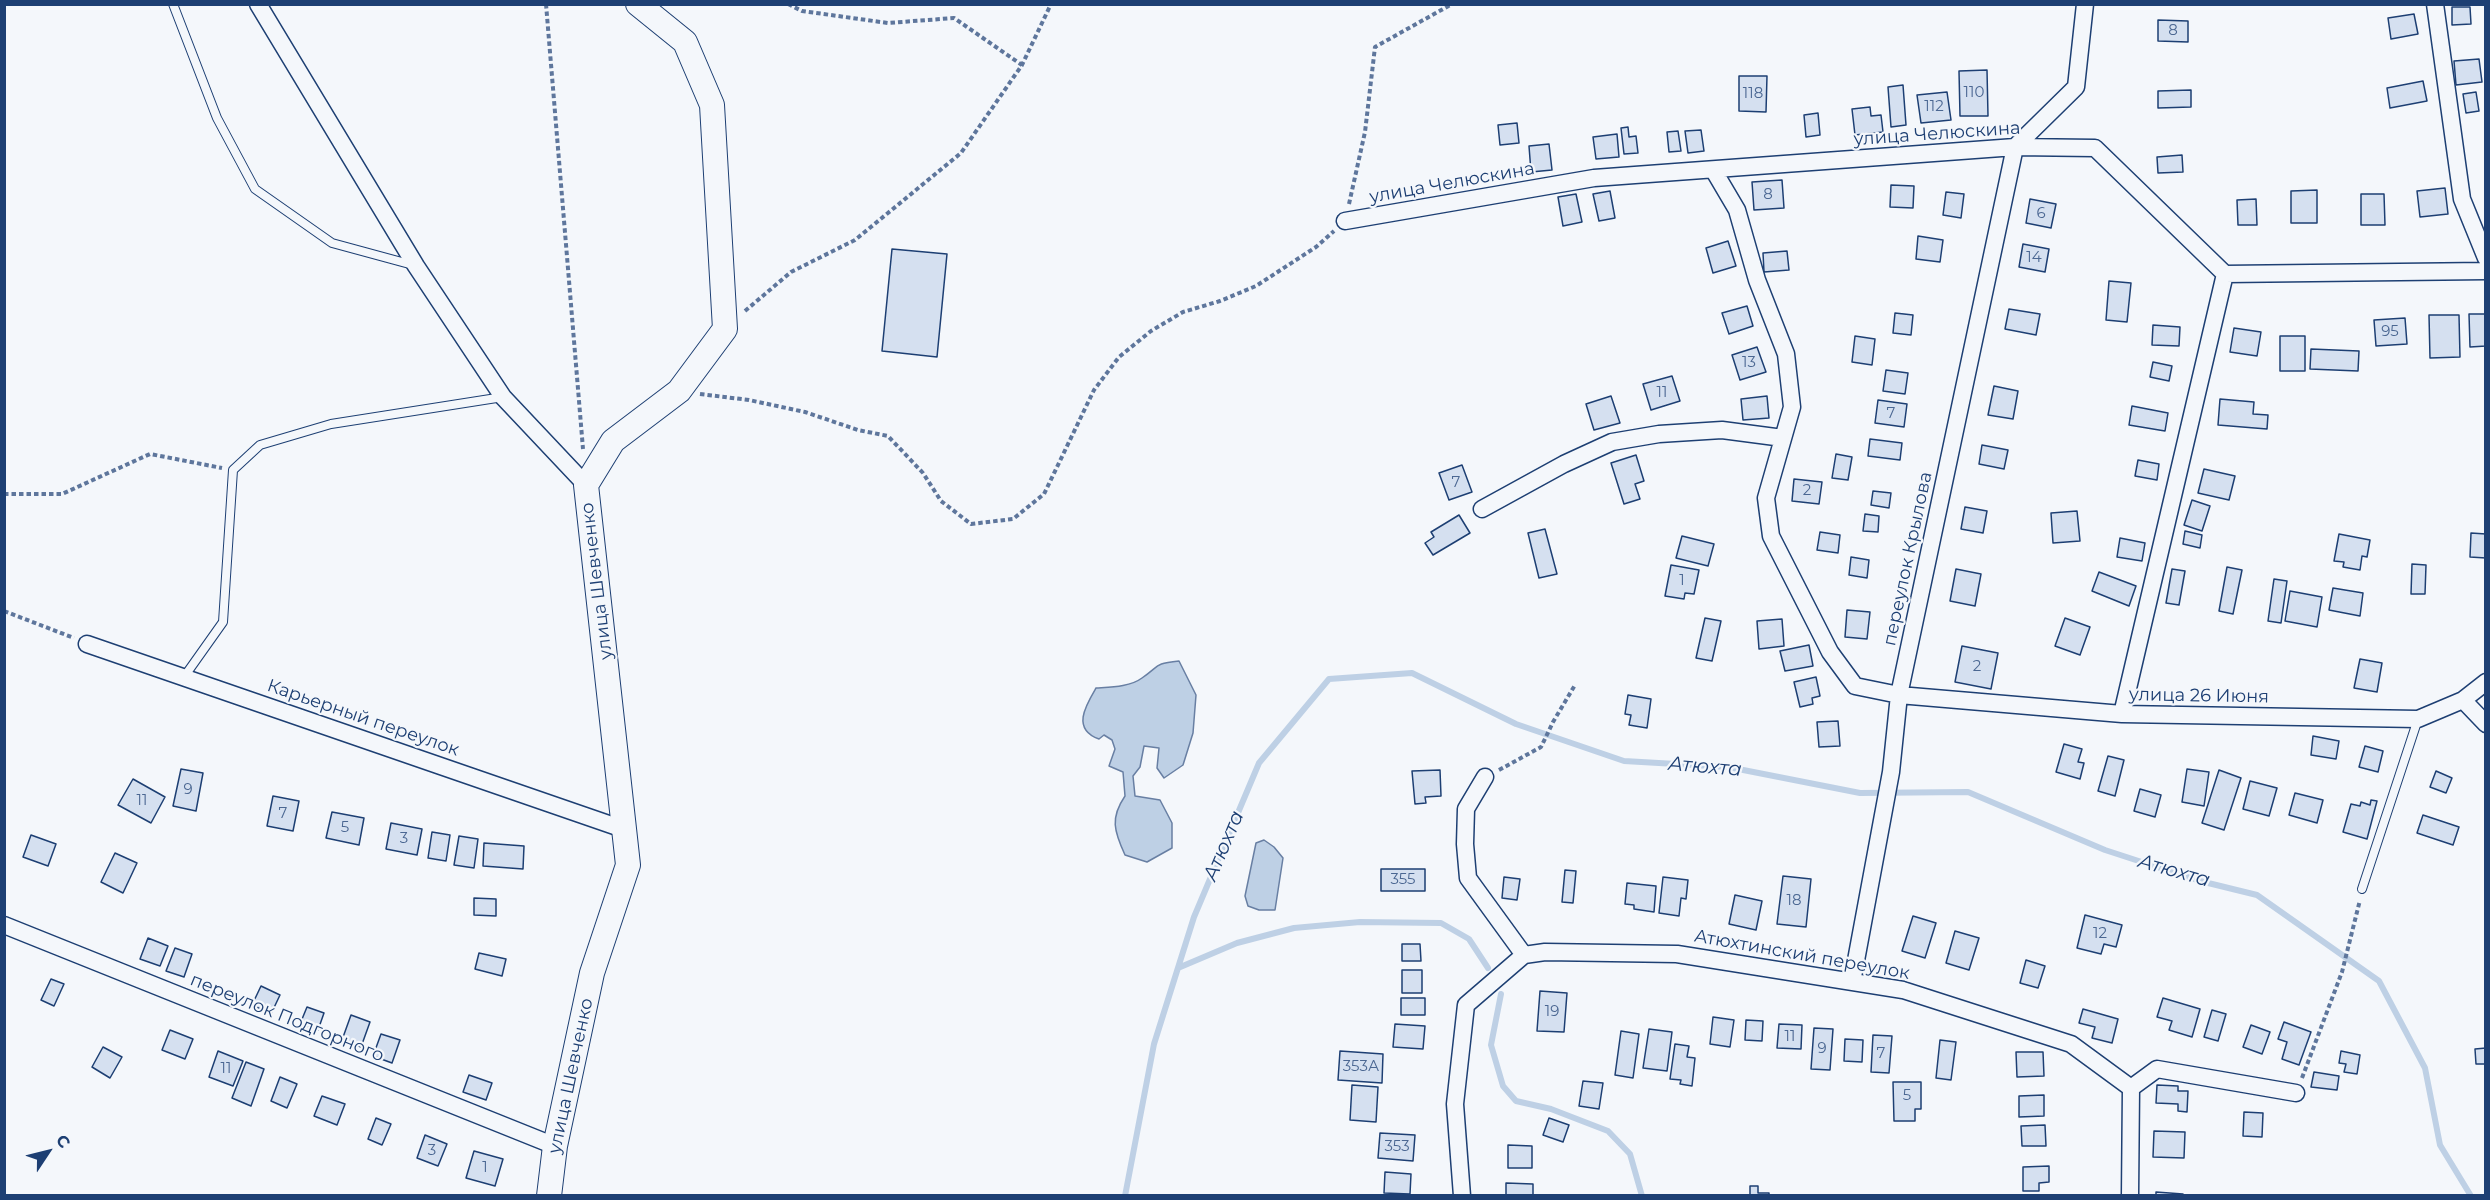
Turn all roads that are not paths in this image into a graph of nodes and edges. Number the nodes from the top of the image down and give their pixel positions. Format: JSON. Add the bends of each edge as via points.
{"nodes":[{"id":1,"x":173,"y":4,"type":"edge"},
{"id":2,"x":258,"y":4,"type":"edge"},
{"id":3,"x":638,"y":4,"type":"edge"},
{"id":4,"x":2085,"y":4,"type":"edge"},
{"id":5,"x":2435,"y":4,"type":"edge"},
{"id":6,"x":2015,"y":147,"type":"junction"},
{"id":7,"x":1714,"y":171,"type":"junction"},
{"id":8,"x":1345,"y":222,"type":"road end"},
{"id":9,"x":2486,"y":258,"type":"edge"},
{"id":10,"x":416,"y":266,"type":"junction"},
{"id":11,"x":2486,"y":272,"type":"edge"},
{"id":12,"x":2225,"y":274,"type":"junction"},
{"id":13,"x":504,"y":397,"type":"junction"},
{"id":14,"x":1783,"y":438,"type":"junction"},
{"id":15,"x":586,"y":485,"type":"junction"},
{"id":16,"x":1482,"y":509,"type":"dead end"},
{"id":17,"x":87,"y":644,"type":"road end"},
{"id":18,"x":184,"y":677,"type":"junction"},
{"id":19,"x":2486,"y":682,"type":"edge"},
{"id":20,"x":1899,"y":694,"type":"junction"},
{"id":21,"x":2463,"y":700,"type":"junction"},
{"id":22,"x":2122,"y":714,"type":"junction"},
{"id":23,"x":2418,"y":719,"type":"junction"},
{"id":24,"x":2486,"y":724,"type":"edge"},
{"id":25,"x":1485,"y":777,"type":"road end"},
{"id":26,"x":626,"y":830,"type":"junction"},
{"id":27,"x":2362,"y":889,"type":"road end"},
{"id":28,"x":4,"y":926,"type":"edge"},
{"id":29,"x":1524,"y":955,"type":"junction"},
{"id":30,"x":1852,"y":982,"type":"junction"},
{"id":31,"x":2131,"y":1088,"type":"junction"},
{"id":32,"x":2296,"y":1093,"type":"road end"},
{"id":33,"x":555,"y":1146,"type":"junction"},
{"id":34,"x":549,"y":1196,"type":"edge"},
{"id":35,"x":1462,"y":1196,"type":"edge"},
{"id":36,"x":2130,"y":1196,"type":"edge"}],
"edges":[{"from":1,"to":10,"type":"lane","via":[[217,118],[255,189],[332,243]]},
{"from":2,"to":10,"type":"street"},
{"from":3,"to":15,"type":"street","name":"улица Шевченко","via":[[685,42],[712,105],[725,329],[679,392],[613,441]]},
{"from":4,"to":6,"type":"street","via":[[2076,87]]},
{"from":5,"to":9,"type":"street","via":[[2462,199]]},
{"from":6,"to":7,"type":"street","name":"улица Челюскина"},
{"from":6,"to":12,"type":"street","name":"улица Челюскина","via":[[2095,148]]},
{"from":6,"to":20,"type":"street","name":"переулок Крылова"},
{"from":7,"to":8,"type":"street","name":"улица Челюскина","via":[[1594,178]]},
{"from":7,"to":14,"type":"street","name":"улица 26 Июня","via":[[1737,210],[1757,279],[1786,354],[1792,407]]},
{"from":10,"to":13,"type":"street"},
{"from":11,"to":12,"type":"street"},
{"from":12,"to":22,"type":"street"},
{"from":13,"to":15,"type":"street"},
{"from":13,"to":18,"type":"lane","via":[[331,424],[260,445],[233,470],[223,622]]},
{"from":14,"to":16,"type":"street","via":[[1722,430],[1612,442]]},
{"from":14,"to":20,"type":"street","name":"улица 26 Июня","via":[[1766,498],[1771,536],[1830,652],[1855,686]]},
{"from":15,"to":26,"type":"street","name":"улица Шевченко"},
{"from":17,"to":18,"type":"street","name":"Карьерный переулок"},
{"from":18,"to":26,"type":"street","name":"Карьерный переулок"},
{"from":19,"to":21,"type":"street","name":"улица 26 Июня"},
{"from":20,"to":22,"type":"street","name":"улица 26 Июня"},
{"from":20,"to":30,"type":"street","name":"переулок Крылова","via":[[1885,811]]},
{"from":21,"to":23,"type":"street","name":"улица 26 Июня"},
{"from":21,"to":24,"type":"street"},
{"from":22,"to":23,"type":"street","name":"улица 26 Июня"},
{"from":23,"to":27,"type":"lane"},
{"from":25,"to":29,"type":"street","via":[[1466,809],[1468,878]]},
{"from":26,"to":33,"type":"street","name":"улица Шевченко","via":[[628,865],[592,973]]},
{"from":28,"to":33,"type":"street","name":"переулок Подгорного"},
{"from":29,"to":30,"type":"street","name":"Атюхтинский переулок","via":[[1677,954]]},
{"from":29,"to":35,"type":"street","via":[[1466,1005],[1455,1104]]},
{"from":30,"to":31,"type":"street","name":"Атюхтинский переулок","via":[[1903,990],[2071,1044]]},
{"from":31,"to":32,"type":"street","via":[[2157,1069]]},
{"from":31,"to":36,"type":"street"},
{"from":33,"to":34,"type":"street","name":"улица Шевченко"}]}
